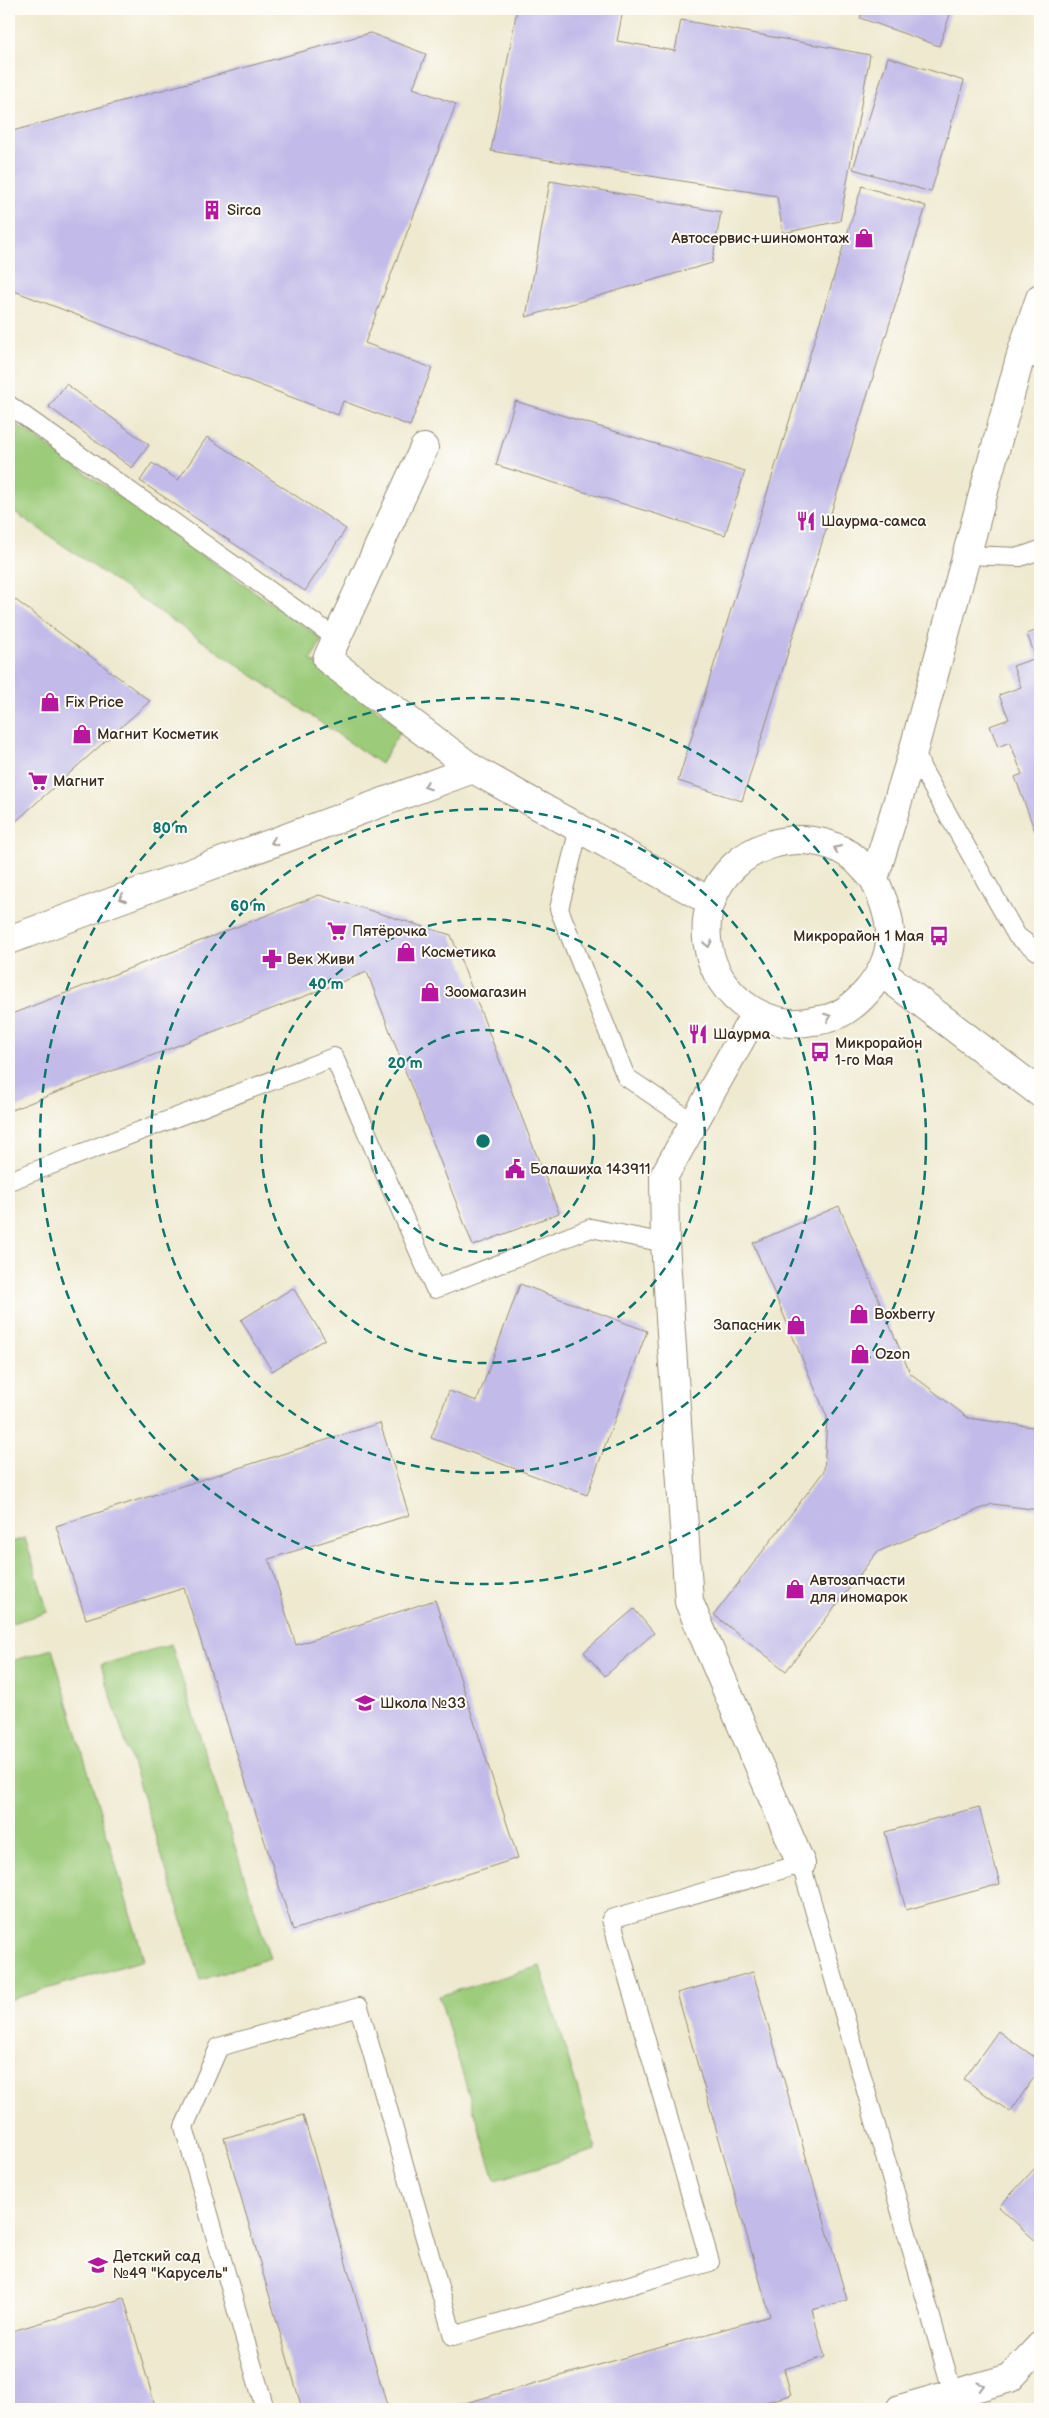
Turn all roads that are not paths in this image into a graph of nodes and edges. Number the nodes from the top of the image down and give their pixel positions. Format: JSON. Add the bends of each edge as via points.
{"nodes":[{"id":1,"x":1040,"y":298,"type":"edge"},
{"id":2,"x":1031,"y":356,"type":"edge"},
{"id":3,"x":9,"y":405,"type":"edge"},
{"id":4,"x":424,"y":448,"type":"dead end"},
{"id":5,"x":1040,"y":550,"type":"edge"},
{"id":6,"x":966,"y":555,"type":"junction"},
{"id":7,"x":336,"y":638,"type":"junction"},
{"id":8,"x":914,"y":748,"type":"junction"},
{"id":9,"x":472,"y":769,"type":"junction"},
{"id":10,"x":579,"y":828,"type":"junction"},
{"id":11,"x":874,"y":879,"type":"junction"},
{"id":12,"x":711,"y":902,"type":"junction"},
{"id":13,"x":9,"y":940,"type":"edge"},
{"id":14,"x":1040,"y":953,"type":"edge"},
{"id":15,"x":881,"y":972,"type":"junction"},
{"id":16,"x":755,"y":1014,"type":"junction"},
{"id":17,"x":1040,"y":1094,"type":"edge"},
{"id":18,"x":694,"y":1122,"type":"junction"},
{"id":19,"x":9,"y":1181,"type":"edge"},
{"id":20,"x":665,"y":1242,"type":"junction"},
{"id":21,"x":801,"y":1864,"type":"junction"},
{"id":22,"x":1040,"y":2346,"type":"edge"},
{"id":23,"x":953,"y":2394,"type":"junction"},
{"id":24,"x":265,"y":2409,"type":"edge"},
{"id":25,"x":900,"y":2409,"type":"edge"}],
"edges":[{"from":1,"to":2,"type":"street"},
{"from":2,"to":6,"type":"street"},
{"from":3,"to":7,"type":"lane"},
{"from":4,"to":7,"type":"street"},
{"from":5,"to":6,"type":"lane","via":[[1020,557]]},
{"from":6,"to":8,"type":"street"},
{"from":7,"to":9,"type":"street","via":[[327,659]]},
{"from":8,"to":11,"type":"street"},
{"from":8,"to":14,"type":"lane","via":[[922,769],[1017,936]]},
{"from":9,"to":10,"type":"street"},
{"from":9,"to":13,"type":"street","one_way":true},
{"from":10,"to":12,"type":"street"},
{"from":10,"to":18,"type":"lane","via":[[559,909],[626,1077]]},
{"from":11,"to":12,"type":"street","one_way":true,"via":[[850,855],[819,842],[785,840],[753,850],[727,872]]},
{"from":11,"to":15,"type":"street","via":[[887,909],[890,941]]},
{"from":12,"to":16,"type":"street","one_way":true,"via":[[706,934],[712,966],[729,994]]},
{"from":16,"to":15,"type":"street","one_way":true,"via":[[791,1024],[827,1019],[859,1002]]},
{"from":15,"to":17,"type":"street"},
{"from":16,"to":18,"type":"street"},
{"from":18,"to":20,"type":"street","via":[[664,1176]]},
{"from":19,"to":20,"type":"lane","via":[[334,1057],[435,1289],[591,1228]]},
{"from":20,"to":21,"type":"street","via":[[689,1602]]},
{"from":21,"to":23,"type":"lane"},
{"from":21,"to":24,"type":"lane","via":[[611,1918],[710,2262],[453,2336],[359,2007],[218,2047],[184,2126]]},
{"from":23,"to":22,"type":"street","one_way":true,"via":[[1010,2378]]},
{"from":23,"to":25,"type":"street"}]}
